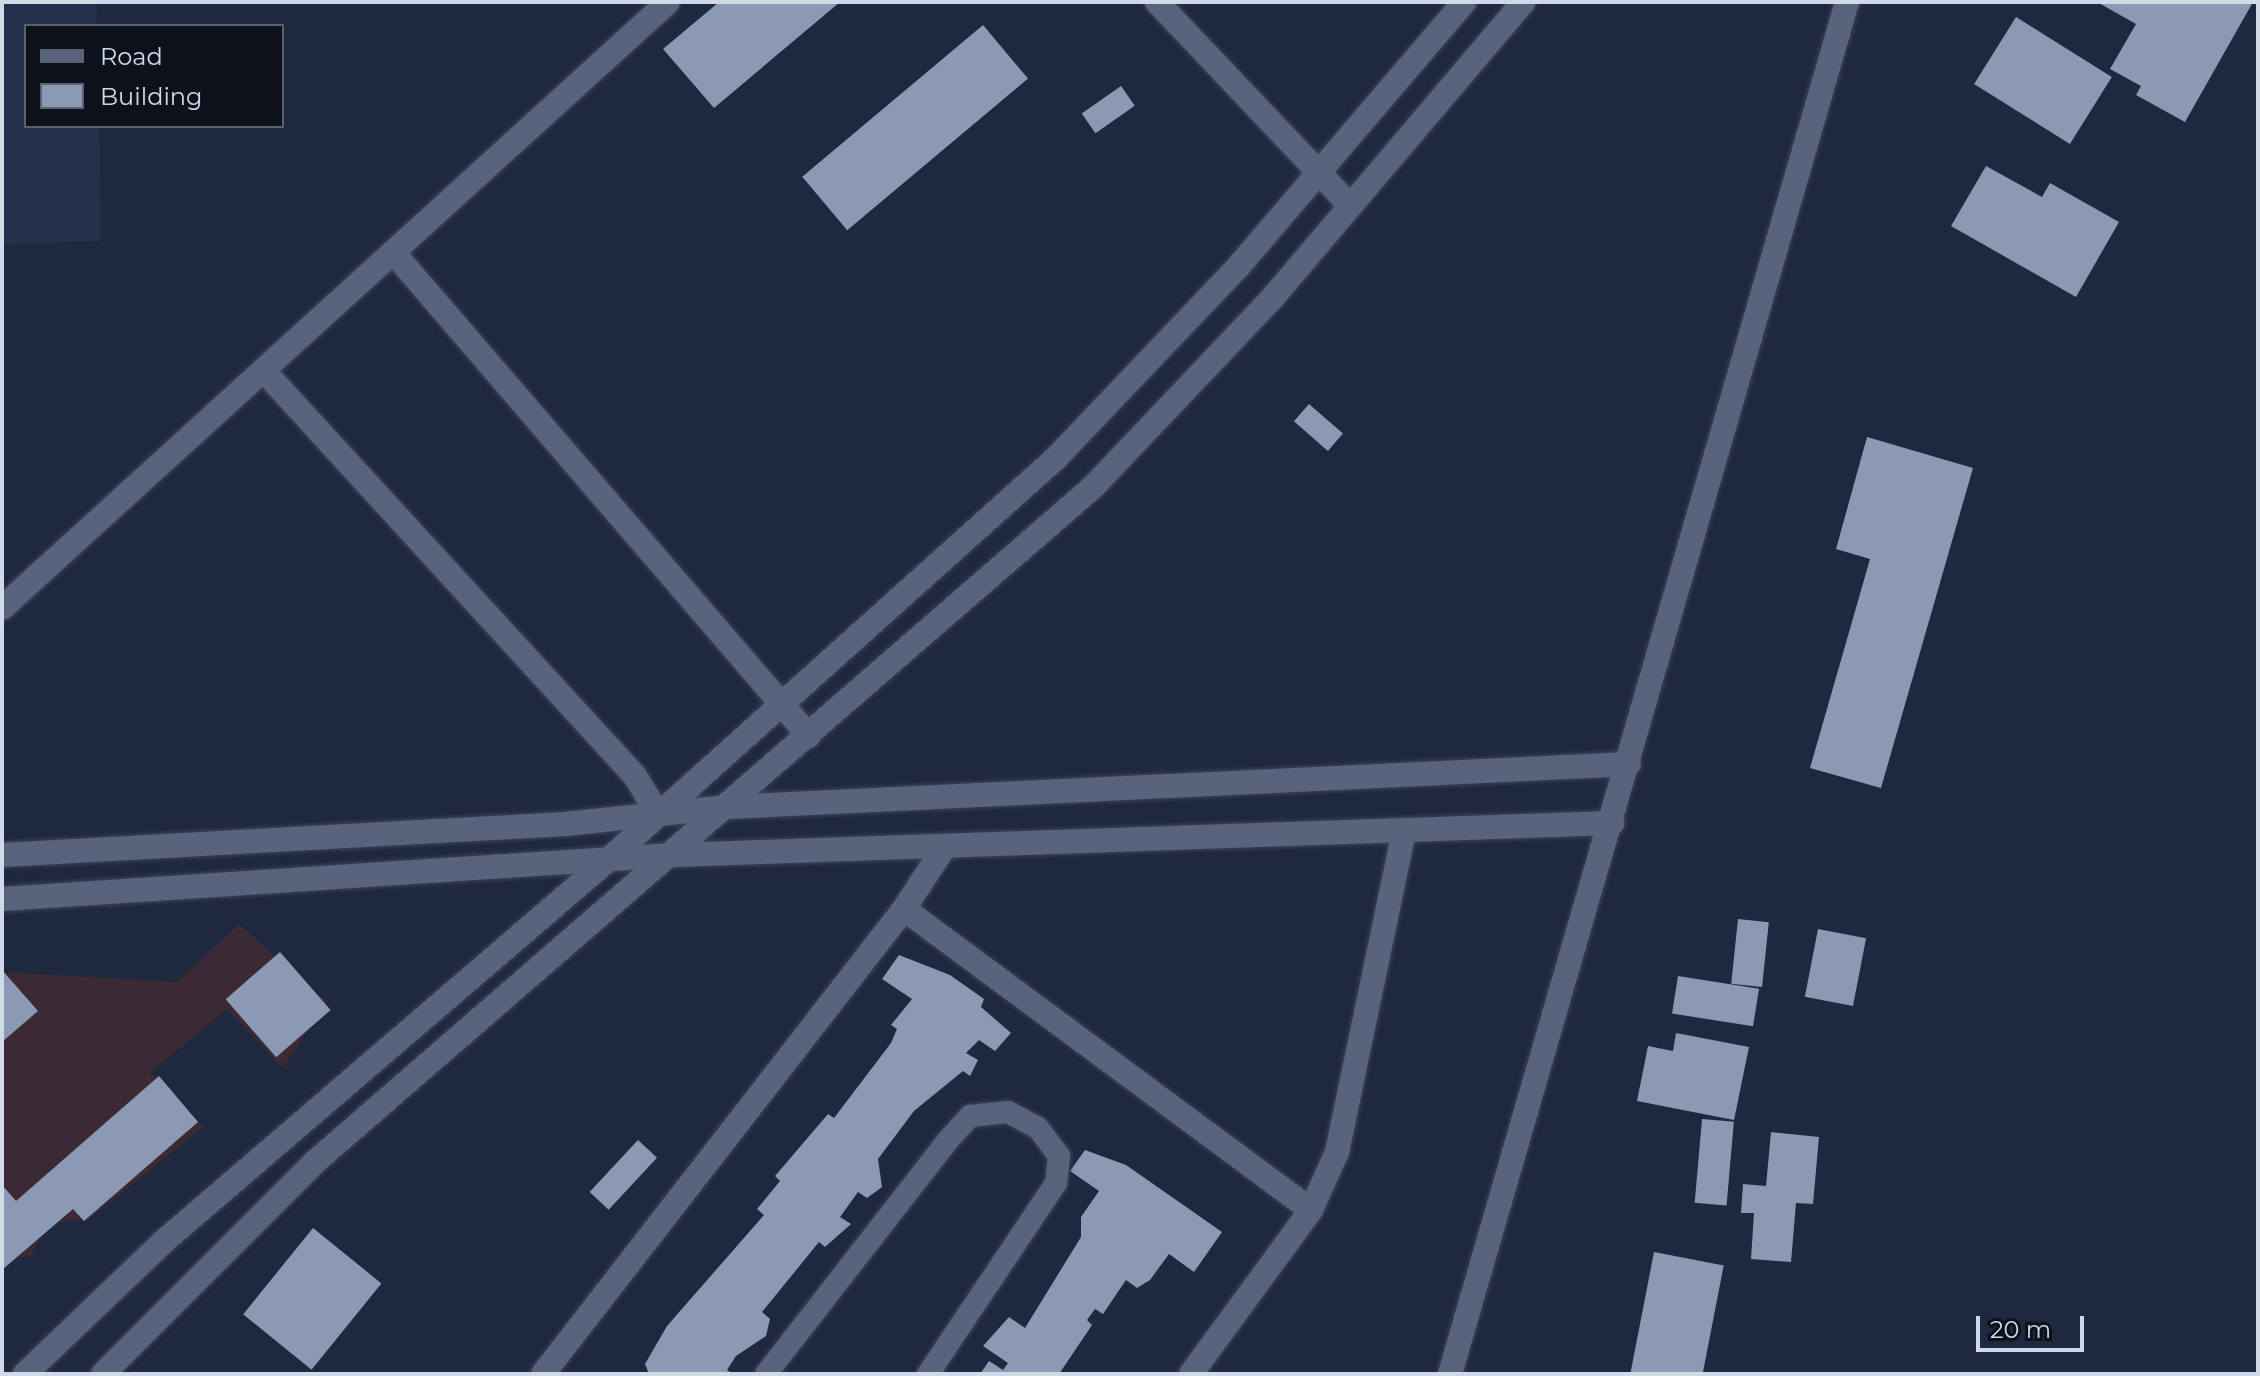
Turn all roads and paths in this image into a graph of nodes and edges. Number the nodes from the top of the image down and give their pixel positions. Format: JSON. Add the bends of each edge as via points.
{"nodes":[{"id":1,"x":668,"y":2,"type":"edge"},
{"id":2,"x":1157,"y":2,"type":"edge"},
{"id":3,"x":1464,"y":2,"type":"edge"},
{"id":4,"x":1523,"y":2,"type":"edge"},
{"id":5,"x":1847,"y":2,"type":"edge"},
{"id":6,"x":1316,"y":173,"type":"junction"},
{"id":7,"x":1349,"y":204,"type":"junction"},
{"id":8,"x":393,"y":252,"type":"junction"},
{"id":9,"x":264,"y":371,"type":"junction"},
{"id":10,"x":2,"y":608,"type":"edge"},
{"id":11,"x":781,"y":704,"type":"junction"},
{"id":12,"x":809,"y":736,"type":"junction"},
{"id":13,"x":1629,"y":764,"type":"junction"},
{"id":14,"x":728,"y":807,"type":"junction"},
{"id":15,"x":658,"y":814,"type":"junction"},
{"id":16,"x":1612,"y":823,"type":"junction"},
{"id":17,"x":1404,"y":831,"type":"junction"},
{"id":18,"x":945,"y":846,"type":"junction"},
{"id":19,"x":2,"y":855,"type":"edge"},
{"id":20,"x":673,"y":855,"type":"junction"},
{"id":21,"x":609,"y":859,"type":"junction"},
{"id":22,"x":2,"y":899,"type":"edge"},
{"id":23,"x":904,"y":909,"type":"junction"},
{"id":24,"x":1311,"y":1210,"type":"junction"},
{"id":25,"x":25,"y":1374,"type":"edge"},
{"id":26,"x":103,"y":1374,"type":"edge"},
{"id":27,"x":543,"y":1374,"type":"edge"},
{"id":28,"x":766,"y":1374,"type":"edge"},
{"id":29,"x":928,"y":1374,"type":"edge"},
{"id":30,"x":1191,"y":1374,"type":"edge"},
{"id":31,"x":1450,"y":1374,"type":"edge"}],
"edges":[{"from":1,"to":8,"type":"street"},
{"from":2,"to":6,"type":"street"},
{"from":3,"to":6,"type":"street"},
{"from":4,"to":7,"type":"street"},
{"from":5,"to":13,"type":"street"},
{"from":6,"to":7,"type":"street"},
{"from":6,"to":11,"type":"street","via":[[1218,288],[1055,459]]},
{"from":7,"to":12,"type":"street","via":[[1187,394],[1103,477]]},
{"from":8,"to":9,"type":"street"},
{"from":8,"to":11,"type":"street"},
{"from":9,"to":10,"type":"street"},
{"from":9,"to":15,"type":"street","via":[[635,776]]},
{"from":11,"to":12,"type":"street"},
{"from":11,"to":15,"type":"street"},
{"from":12,"to":14,"type":"street"},
{"from":13,"to":14,"type":"street"},
{"from":13,"to":16,"type":"street"},
{"from":14,"to":15,"type":"street"},
{"from":14,"to":20,"type":"street"},
{"from":15,"to":19,"type":"street"},
{"from":15,"to":21,"type":"street"},
{"from":16,"to":17,"type":"street"},
{"from":16,"to":31,"type":"street"},
{"from":17,"to":18,"type":"street"},
{"from":17,"to":24,"type":"street","via":[[1337,1152]]},
{"from":18,"to":20,"type":"street"},
{"from":18,"to":23,"type":"street"},
{"from":20,"to":21,"type":"street"},
{"from":20,"to":26,"type":"street","via":[[316,1161]]},
{"from":21,"to":22,"type":"street"},
{"from":21,"to":25,"type":"street","via":[[163,1242]]},
{"from":23,"to":24,"type":"street"},
{"from":23,"to":27,"type":"street"},
{"from":24,"to":30,"type":"street"},
{"from":28,"to":29,"type":"lane","via":[[970,1116],[1008,1112],[1038,1128],[1059,1156],[1056,1183]]}]}
